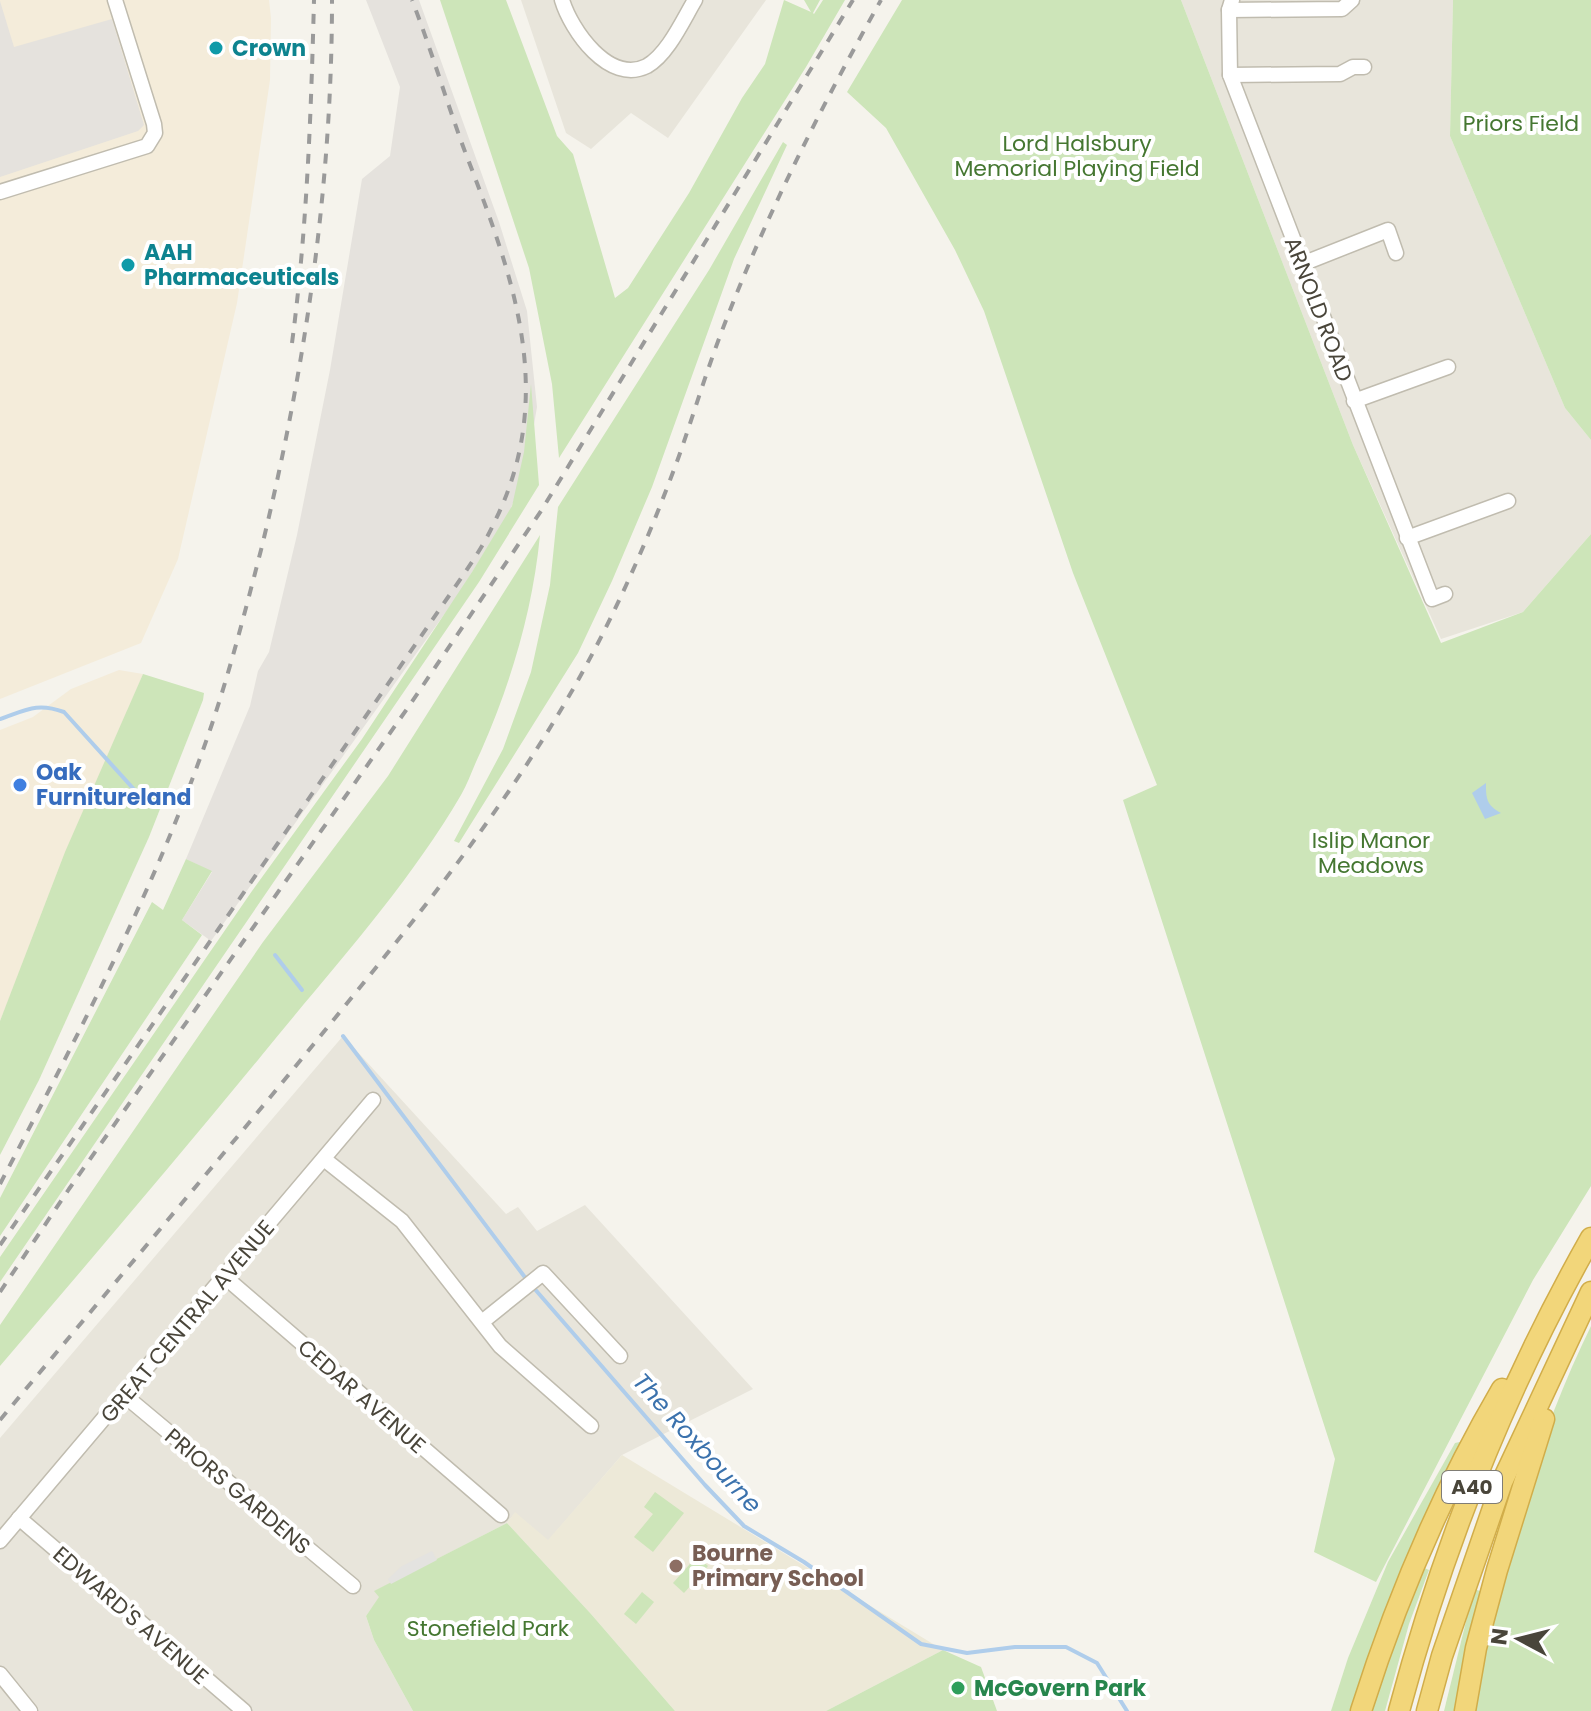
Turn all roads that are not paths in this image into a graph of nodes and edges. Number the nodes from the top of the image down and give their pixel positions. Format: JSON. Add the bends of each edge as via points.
{"nodes":[{"id":1,"x":115,"y":0,"type":"edge"},
{"id":2,"x":562,"y":0,"type":"edge"},
{"id":3,"x":695,"y":0,"type":"edge"},
{"id":4,"x":1352,"y":0,"type":"edge"},
{"id":5,"x":1230,"y":5,"type":"edge"},
{"id":6,"x":1364,"y":67,"type":"dead end"},
{"id":7,"x":1230,"y":75,"type":"junction"},
{"id":8,"x":0,"y":192,"type":"edge"},
{"id":9,"x":1396,"y":253,"type":"dead end"},
{"id":10,"x":1302,"y":264,"type":"junction"},
{"id":11,"x":1448,"y":367,"type":"dead end"},
{"id":12,"x":1354,"y":401,"type":"junction"},
{"id":13,"x":1508,"y":501,"type":"dead end"},
{"id":14,"x":1407,"y":538,"type":"junction"},
{"id":15,"x":1445,"y":594,"type":"dead end"},
{"id":16,"x":373,"y":1100,"type":"dead end"},
{"id":17,"x":324,"y":1159,"type":"junction"},
{"id":18,"x":1591,"y":1238,"type":"edge"},
{"id":19,"x":1571,"y":1272,"type":"junction"},
{"id":20,"x":225,"y":1277,"type":"junction"},
{"id":21,"x":1591,"y":1294,"type":"edge"},
{"id":22,"x":482,"y":1322,"type":"junction"},
{"id":23,"x":620,"y":1356,"type":"dead end"},
{"id":24,"x":124,"y":1395,"type":"junction"},
{"id":25,"x":591,"y":1426,"type":"dead end"},
{"id":26,"x":501,"y":1515,"type":"dead end"},
{"id":27,"x":19,"y":1518,"type":"junction"},
{"id":28,"x":0,"y":1541,"type":"edge"},
{"id":29,"x":353,"y":1586,"type":"dead end"},
{"id":30,"x":0,"y":1674,"type":"edge"},
{"id":31,"x":30,"y":1711,"type":"edge"},
{"id":32,"x":244,"y":1711,"type":"edge"},
{"id":33,"x":1361,"y":1711,"type":"edge"},
{"id":34,"x":1399,"y":1711,"type":"edge"},
{"id":35,"x":1427,"y":1711,"type":"edge"},
{"id":36,"x":1465,"y":1711,"type":"edge"}],
"edges":[{"from":1,"to":8,"type":"street","via":[[154,124],[153,140]]},
{"from":2,"to":3,"type":"street","via":[[585,44],[617,67],[635,69],[656,59]]},
{"from":4,"to":5,"type":"street","via":[[1342,9]]},
{"from":5,"to":7,"type":"street","name":"ARNOLD ROAD"},
{"from":6,"to":7,"type":"street","via":[[1340,74]]},
{"from":7,"to":10,"type":"street","name":"ARNOLD ROAD"},
{"from":9,"to":10,"type":"street","via":[[1388,230]]},
{"from":10,"to":12,"type":"street","name":"ARNOLD ROAD"},
{"from":11,"to":12,"type":"street"},
{"from":12,"to":14,"type":"street","name":"ARNOLD ROAD"},
{"from":13,"to":14,"type":"street"},
{"from":14,"to":15,"type":"street","name":"ARNOLD ROAD","via":[[1432,599]]},
{"from":16,"to":17,"type":"street","name":"GREAT CENTRAL AVENUE"},
{"from":17,"to":20,"type":"street","name":"GREAT CENTRAL AVENUE"},
{"from":17,"to":22,"type":"street","via":[[402,1221]]},
{"from":18,"to":19,"type":"highway","number":"A40"},
{"from":19,"to":33,"type":"highway","via":[[1468,1447],[1414,1568]]},
{"from":19,"to":34,"type":"highway","number":"A40","via":[[1457,1523]]},
{"from":20,"to":24,"type":"street","name":"GREAT CENTRAL AVENUE"},
{"from":20,"to":26,"type":"street","name":"CEDAR AVENUE"},
{"from":21,"to":35,"type":"highway","number":"A40","via":[[1502,1482]]},
{"from":21,"to":36,"type":"highway","via":[[1540,1428],[1497,1570]]},
{"from":22,"to":23,"type":"street","via":[[543,1273]]},
{"from":22,"to":25,"type":"street","via":[[500,1346]]},
{"from":24,"to":27,"type":"street","name":"GREAT CENTRAL AVENUE"},
{"from":24,"to":29,"type":"street","name":"PRIORS GARDENS"},
{"from":27,"to":28,"type":"street","name":"GREAT CENTRAL AVENUE"},
{"from":27,"to":32,"type":"street","name":"EDWARD'S AVENUE"},
{"from":30,"to":31,"type":"street"}]}
